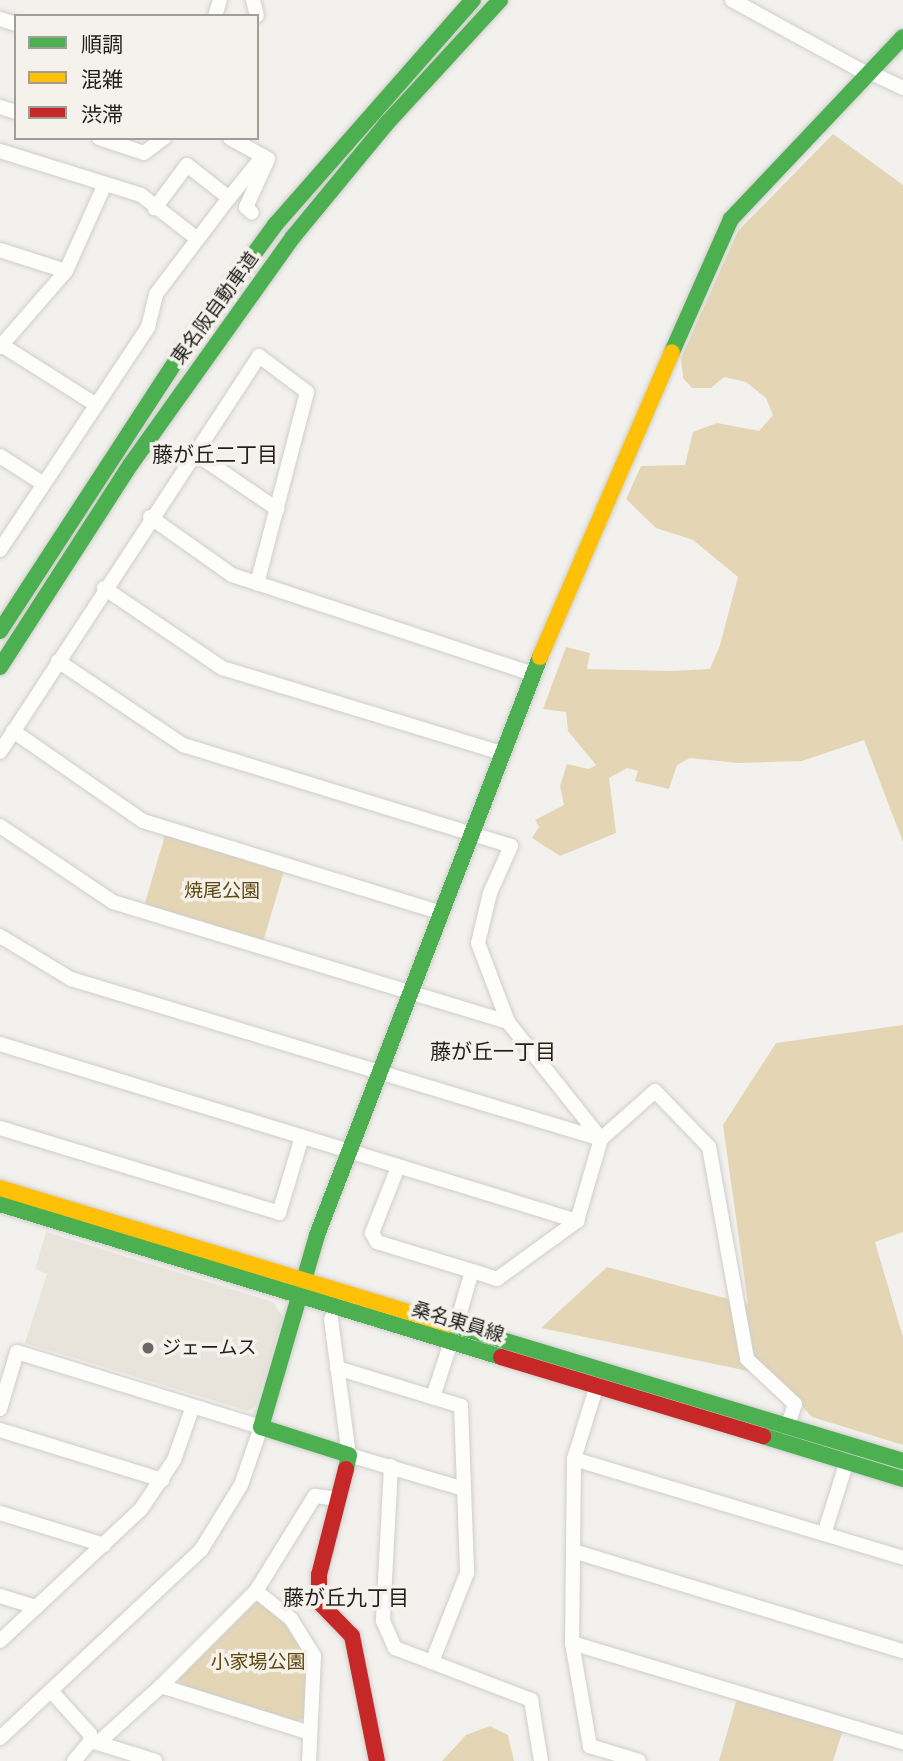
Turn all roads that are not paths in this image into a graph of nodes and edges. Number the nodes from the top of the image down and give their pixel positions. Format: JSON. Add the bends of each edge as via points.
{"nodes":[{"id":1,"x":449,"y":0,"type":"edge"},
{"id":2,"x":473,"y":0,"type":"edge"},
{"id":3,"x":500,"y":0,"type":"edge"},
{"id":4,"x":732,"y":0,"type":"edge"},
{"id":5,"x":903,"y":37,"type":"edge"},
{"id":6,"x":868,"y":73,"type":"junction"},
{"id":7,"x":903,"y":88,"type":"edge"},
{"id":8,"x":373,"y":109,"type":"junction"},
{"id":9,"x":105,"y":140,"type":"edge"},
{"id":10,"x":161,"y":140,"type":"edge"},
{"id":11,"x":234,"y":140,"type":"edge"},
{"id":12,"x":0,"y":151,"type":"edge"},
{"id":13,"x":263,"y":156,"type":"junction"},
{"id":14,"x":105,"y":184,"type":"junction"},
{"id":15,"x":229,"y":198,"type":"junction"},
{"id":16,"x":155,"y":208,"type":"junction"},
{"id":17,"x":252,"y":213,"type":"dead end"},
{"id":18,"x":196,"y":238,"type":"junction"},
{"id":19,"x":0,"y":250,"type":"edge"},
{"id":20,"x":66,"y":271,"type":"junction"},
{"id":21,"x":1,"y":345,"type":"edge"},
{"id":22,"x":95,"y":404,"type":"junction"},
{"id":23,"x":193,"y":452,"type":"junction"},
{"id":24,"x":0,"y":456,"type":"edge"},
{"id":25,"x":42,"y":483,"type":"junction"},
{"id":26,"x":277,"y":509,"type":"junction"},
{"id":27,"x":150,"y":517,"type":"junction"},
{"id":28,"x":0,"y":550,"type":"edge"},
{"id":29,"x":257,"y":584,"type":"junction"},
{"id":30,"x":104,"y":588,"type":"junction"},
{"id":31,"x":0,"y":631,"type":"edge"},
{"id":32,"x":58,"y":661,"type":"junction"},
{"id":33,"x":0,"y":667,"type":"edge"},
{"id":34,"x":533,"y":674,"type":"junction"},
{"id":35,"x":13,"y":731,"type":"junction"},
{"id":36,"x":0,"y":752,"type":"edge"},
{"id":37,"x":501,"y":753,"type":"junction"},
{"id":38,"x":0,"y":826,"type":"edge"},
{"id":39,"x":470,"y":834,"type":"junction"},
{"id":40,"x":439,"y":912,"type":"junction"},
{"id":41,"x":0,"y":936,"type":"edge"},
{"id":42,"x":408,"y":992,"type":"junction"},
{"id":43,"x":508,"y":1022,"type":"junction"},
{"id":44,"x":0,"y":1044,"type":"edge"},
{"id":45,"x":378,"y":1073,"type":"junction"},
{"id":46,"x":0,"y":1128,"type":"edge"},
{"id":47,"x":302,"y":1138,"type":"junction"},
{"id":48,"x":601,"y":1139,"type":"junction"},
{"id":49,"x":347,"y":1152,"type":"junction"},
{"id":50,"x":398,"y":1167,"type":"junction"},
{"id":51,"x":0,"y":1188,"type":"edge"},
{"id":52,"x":0,"y":1204,"type":"edge"},
{"id":53,"x":577,"y":1221,"type":"junction"},
{"id":54,"x":158,"y":1236,"type":"junction"},
{"id":55,"x":472,"y":1271,"type":"junction"},
{"id":56,"x":305,"y":1278,"type":"junction"},
{"id":57,"x":300,"y":1295,"type":"junction"},
{"id":58,"x":331,"y":1319,"type":"dead end"},
{"id":59,"x":453,"y":1334,"type":"junction"},
{"id":60,"x":337,"y":1368,"type":"junction"},
{"id":61,"x":597,"y":1385,"type":"junction"},
{"id":62,"x":433,"y":1397,"type":"junction"},
{"id":63,"x":193,"y":1406,"type":"junction"},
{"id":64,"x":0,"y":1409,"type":"edge"},
{"id":65,"x":261,"y":1427,"type":"junction"},
{"id":66,"x":787,"y":1427,"type":"junction"},
{"id":67,"x":0,"y":1430,"type":"edge"},
{"id":68,"x":349,"y":1455,"type":"junction"},
{"id":69,"x":574,"y":1459,"type":"junction"},
{"id":70,"x":847,"y":1461,"type":"junction"},
{"id":71,"x":903,"y":1461,"type":"edge"},
{"id":72,"x":390,"y":1466,"type":"junction"},
{"id":73,"x":903,"y":1479,"type":"edge"},
{"id":74,"x":163,"y":1480,"type":"junction"},
{"id":75,"x":464,"y":1489,"type":"junction"},
{"id":76,"x":338,"y":1499,"type":"junction"},
{"id":77,"x":0,"y":1513,"type":"edge"},
{"id":78,"x":824,"y":1534,"type":"junction"},
{"id":79,"x":104,"y":1545,"type":"junction"},
{"id":80,"x":573,"y":1551,"type":"junction"},
{"id":81,"x":903,"y":1558,"type":"edge"},
{"id":82,"x":256,"y":1591,"type":"junction"},
{"id":83,"x":0,"y":1596,"type":"edge"},
{"id":84,"x":36,"y":1607,"type":"junction"},
{"id":85,"x":0,"y":1640,"type":"edge"},
{"id":86,"x":572,"y":1643,"type":"junction"},
{"id":87,"x":903,"y":1651,"type":"edge"},
{"id":88,"x":432,"y":1662,"type":"junction"},
{"id":89,"x":161,"y":1686,"type":"junction"},
{"id":90,"x":51,"y":1691,"type":"junction"},
{"id":91,"x":310,"y":1733,"type":"junction"},
{"id":92,"x":0,"y":1738,"type":"edge"},
{"id":93,"x":94,"y":1742,"type":"junction"},
{"id":94,"x":903,"y":1742,"type":"edge"},
{"id":95,"x":74,"y":1761,"type":"edge"},
{"id":96,"x":155,"y":1761,"type":"edge"},
{"id":97,"x":309,"y":1761,"type":"edge"},
{"id":98,"x":377,"y":1761,"type":"edge"},
{"id":99,"x":541,"y":1761,"type":"edge"},
{"id":100,"x":639,"y":1761,"type":"edge"}],
"edges":[{"from":1,"to":8,"type":"main road","via":[[421,33]]},
{"from":2,"to":8,"type":"main road","name":"東名阪自動車道"},
{"from":3,"to":33,"type":"main road","name":"東名阪自動車道","via":[[387,123],[293,237],[131,464]]},
{"from":4,"to":6,"type":"street"},
{"from":5,"to":6,"type":"main road"},
{"from":6,"to":7,"type":"street"},
{"from":6,"to":34,"type":"main road","via":[[731,219]]},
{"from":8,"to":31,"type":"main road","name":"東名阪自動車道","via":[[275,225],[184,349]]},
{"from":9,"to":10,"type":"street","via":[[144,153]]},
{"from":11,"to":13,"type":"street"},
{"from":12,"to":14,"type":"street"},
{"from":13,"to":15,"type":"street"},
{"from":13,"to":17,"type":"street","via":[[268,159],[246,206]]},
{"from":14,"to":16,"type":"street","via":[[141,195]]},
{"from":14,"to":20,"type":"street"},
{"from":15,"to":16,"type":"street","via":[[187,165]]},
{"from":15,"to":18,"type":"street"},
{"from":16,"to":18,"type":"street"},
{"from":18,"to":22,"type":"street","via":[[156,294],[148,327]]},
{"from":19,"to":20,"type":"street"},
{"from":20,"to":21,"type":"street"},
{"from":21,"to":22,"type":"street"},
{"from":22,"to":25,"type":"street"},
{"from":23,"to":26,"type":"street"},
{"from":23,"to":26,"type":"street","via":[[259,356],[307,392]]},
{"from":23,"to":27,"type":"street"},
{"from":24,"to":25,"type":"street"},
{"from":25,"to":28,"type":"street"},
{"from":26,"to":29,"type":"street"},
{"from":27,"to":29,"type":"street","via":[[232,575]]},
{"from":27,"to":30,"type":"street"},
{"from":29,"to":34,"type":"street"},
{"from":30,"to":32,"type":"street"},
{"from":30,"to":37,"type":"street","via":[[222,668]]},
{"from":32,"to":35,"type":"street"},
{"from":32,"to":39,"type":"street","via":[[183,745]]},
{"from":34,"to":37,"type":"main road"},
{"from":35,"to":36,"type":"street"},
{"from":35,"to":40,"type":"street","via":[[143,821]]},
{"from":37,"to":39,"type":"main road"},
{"from":38,"to":42,"type":"street","via":[[113,902]]},
{"from":39,"to":40,"type":"main road"},
{"from":39,"to":43,"type":"street","via":[[511,846],[477,934]]},
{"from":40,"to":42,"type":"main road"},
{"from":41,"to":45,"type":"street","via":[[71,979]]},
{"from":42,"to":43,"type":"street"},
{"from":42,"to":45,"type":"main road"},
{"from":43,"to":48,"type":"street"},
{"from":44,"to":47,"type":"street"},
{"from":45,"to":48,"type":"street"},
{"from":45,"to":49,"type":"main road"},
{"from":46,"to":47,"type":"street","via":[[279,1213]]},
{"from":47,"to":49,"type":"street"},
{"from":48,"to":53,"type":"street"},
{"from":48,"to":66,"type":"street","via":[[655,1091],[709,1147],[747,1359],[795,1404]]},
{"from":49,"to":50,"type":"street"},
{"from":49,"to":56,"type":"main road"},
{"from":50,"to":53,"type":"street"},
{"from":50,"to":55,"type":"street","via":[[372,1233],[377,1242]]},
{"from":51,"to":54,"type":"main road","name":"桑名東員線"},
{"from":52,"to":57,"type":"main road","name":"桑名東員線"},
{"from":53,"to":55,"type":"street","via":[[498,1279]]},
{"from":54,"to":56,"type":"main road","name":"桑名東員線"},
{"from":54,"to":57,"type":"main road","via":[[174,1247],[295,1285]]},
{"from":55,"to":59,"type":"street"},
{"from":56,"to":57,"type":"main road"},
{"from":56,"to":59,"type":"main road","name":"桑名東員線"},
{"from":57,"to":59,"type":"main road","name":"桑名東員線"},
{"from":57,"to":65,"type":"main road"},
{"from":58,"to":60,"type":"street"},
{"from":59,"to":61,"type":"main road","name":"桑名東員線"},
{"from":59,"to":62,"type":"street"},
{"from":59,"to":66,"type":"main road","name":"桑名東員線"},
{"from":60,"to":62,"type":"street"},
{"from":60,"to":68,"type":"street"},
{"from":61,"to":69,"type":"street"},
{"from":61,"to":70,"type":"main road","name":"桑名東員線"},
{"from":62,"to":75,"type":"street","via":[[461,1406]]},
{"from":63,"to":64,"type":"street","via":[[17,1352]]},
{"from":63,"to":65,"type":"street"},
{"from":63,"to":74,"type":"street"},
{"from":65,"to":68,"type":"main road"},
{"from":65,"to":90,"type":"street","via":[[241,1485],[201,1549]]},
{"from":66,"to":71,"type":"main road","name":"桑名東員線"},
{"from":67,"to":74,"type":"street"},
{"from":68,"to":72,"type":"street"},
{"from":68,"to":76,"type":"main road"},
{"from":69,"to":78,"type":"street"},
{"from":69,"to":80,"type":"street"},
{"from":70,"to":73,"type":"main road","name":"桑名東員線"},
{"from":70,"to":78,"type":"street"},
{"from":72,"to":75,"type":"street"},
{"from":72,"to":88,"type":"street","via":[[383,1621],[395,1648]]},
{"from":74,"to":79,"type":"street","via":[[141,1510]]},
{"from":75,"to":88,"type":"street","via":[[467,1573]]},
{"from":76,"to":82,"type":"street","via":[[315,1496]]},
{"from":76,"to":98,"type":"main road","via":[[318,1575],[319,1602],[352,1636]]},
{"from":77,"to":79,"type":"street"},
{"from":78,"to":81,"type":"street"},
{"from":79,"to":84,"type":"street"},
{"from":80,"to":86,"type":"street"},
{"from":80,"to":87,"type":"street"},
{"from":82,"to":89,"type":"street"},
{"from":82,"to":91,"type":"street","via":[[291,1619],[314,1656]]},
{"from":83,"to":84,"type":"street"},
{"from":84,"to":85,"type":"street"},
{"from":86,"to":94,"type":"street"},
{"from":86,"to":100,"type":"street","via":[[590,1746]]},
{"from":88,"to":99,"type":"street","via":[[531,1700]]},
{"from":89,"to":91,"type":"street"},
{"from":89,"to":93,"type":"street"},
{"from":90,"to":92,"type":"street"},
{"from":90,"to":93,"type":"street"},
{"from":91,"to":97,"type":"street"},
{"from":93,"to":95,"type":"street"},
{"from":93,"to":96,"type":"street"}]}
